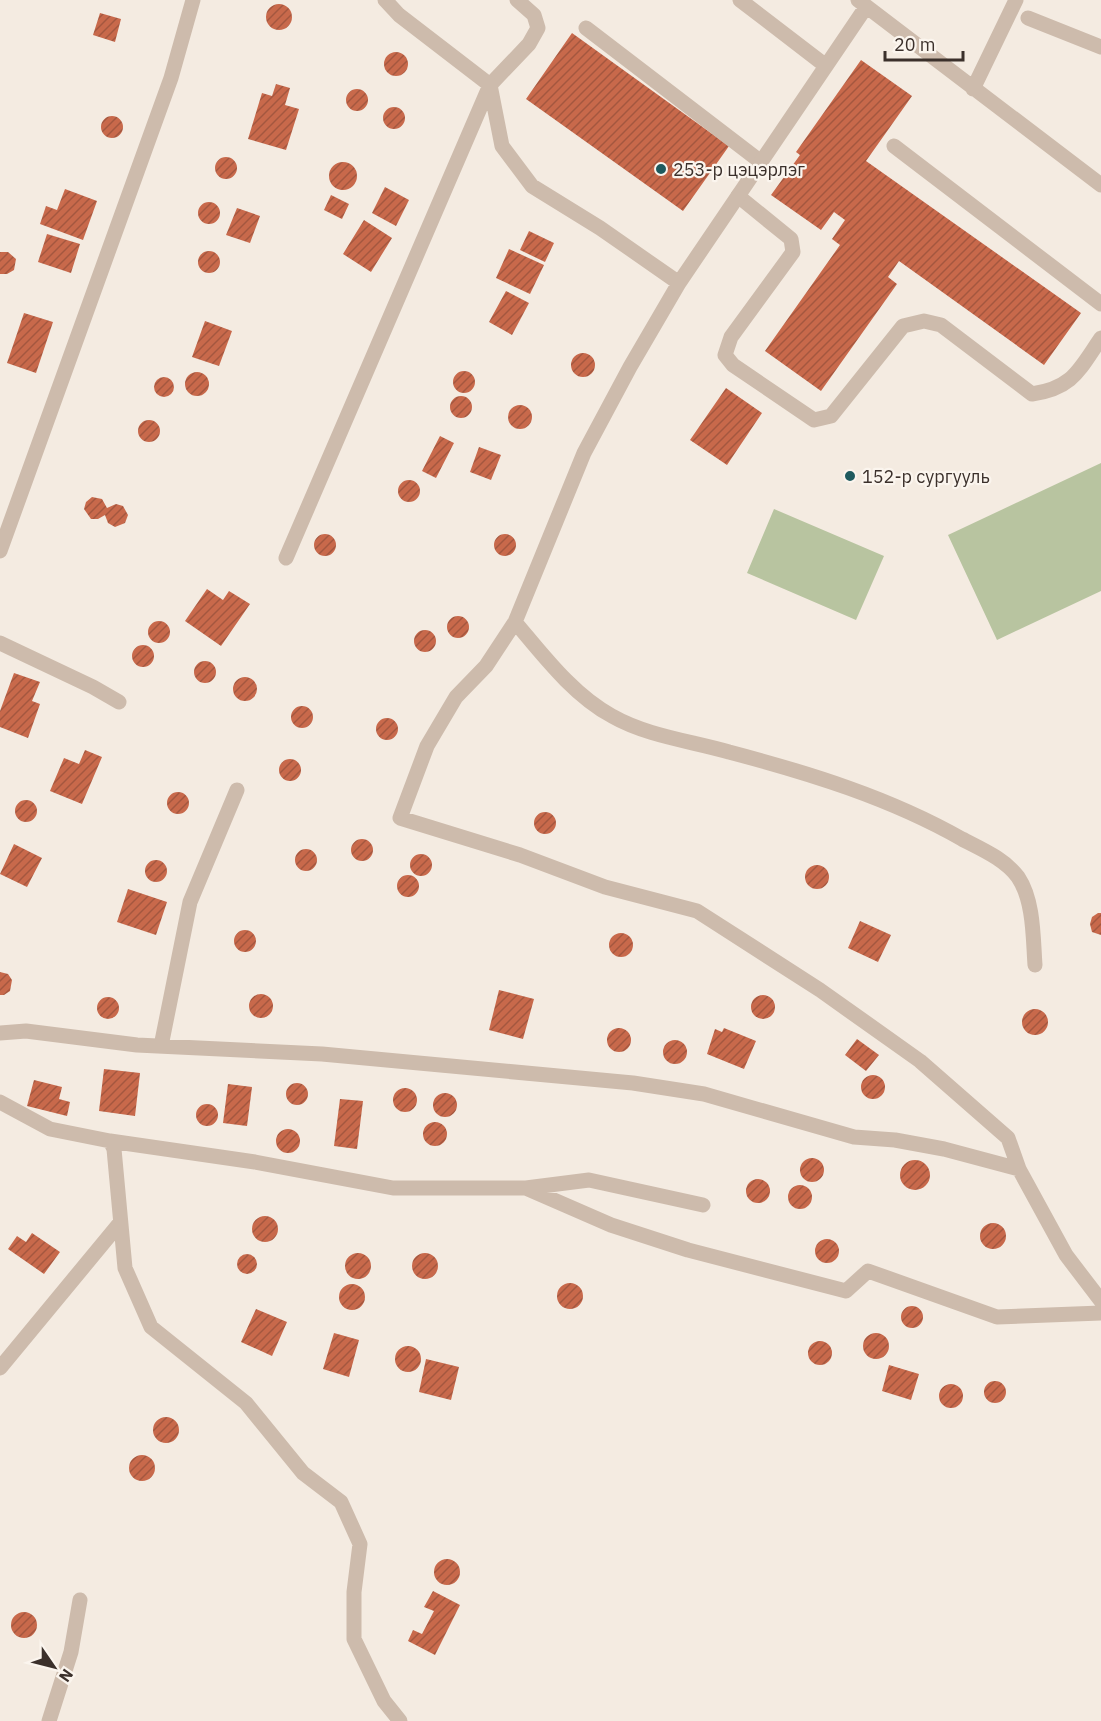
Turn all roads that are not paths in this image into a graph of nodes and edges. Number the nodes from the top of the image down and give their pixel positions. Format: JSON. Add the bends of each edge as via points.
{"nodes":[{"id":1,"x":193,"y":0,"type":"edge"},
{"id":2,"x":385,"y":0,"type":"edge"},
{"id":3,"x":517,"y":0,"type":"edge"},
{"id":4,"x":740,"y":0,"type":"edge"},
{"id":5,"x":1016,"y":0,"type":"edge"},
{"id":6,"x":862,"y":4,"type":"edge"},
{"id":7,"x":1028,"y":18,"type":"dead end"},
{"id":8,"x":586,"y":28,"type":"dead end"},
{"id":9,"x":1101,"y":47,"type":"edge"},
{"id":10,"x":826,"y":66,"type":"junction"},
{"id":11,"x":490,"y":85,"type":"junction"},
{"id":12,"x":973,"y":89,"type":"junction"},
{"id":13,"x":894,"y":146,"type":"dead end"},
{"id":14,"x":760,"y":162,"type":"junction"},
{"id":15,"x":1101,"y":185,"type":"edge"},
{"id":16,"x":738,"y":196,"type":"junction"},
{"id":17,"x":679,"y":283,"type":"junction"},
{"id":18,"x":1101,"y":304,"type":"edge"},
{"id":19,"x":1101,"y":338,"type":"edge"},
{"id":20,"x":0,"y":551,"type":"edge"},
{"id":21,"x":286,"y":558,"type":"dead end"},
{"id":22,"x":515,"y":622,"type":"junction"},
{"id":23,"x":0,"y":643,"type":"edge"},
{"id":24,"x":119,"y":702,"type":"dead end"},
{"id":25,"x":237,"y":790,"type":"dead end"},
{"id":26,"x":1035,"y":965,"type":"dead end"},
{"id":27,"x":0,"y":1033,"type":"edge"},
{"id":28,"x":161,"y":1046,"type":"junction"},
{"id":29,"x":0,"y":1102,"type":"edge"},
{"id":30,"x":110,"y":1141,"type":"junction"},
{"id":31,"x":1018,"y":1169,"type":"junction"},
{"id":32,"x":526,"y":1188,"type":"junction"},
{"id":33,"x":703,"y":1205,"type":"dead end"},
{"id":34,"x":119,"y":1224,"type":"junction"},
{"id":35,"x":1101,"y":1301,"type":"edge"},
{"id":36,"x":1101,"y":1313,"type":"edge"},
{"id":37,"x":0,"y":1368,"type":"edge"},
{"id":38,"x":80,"y":1600,"type":"dead end"},
{"id":39,"x":49,"y":1721,"type":"edge"},
{"id":40,"x":400,"y":1721,"type":"edge"}],
"edges":[{"from":1,"to":20,"type":"street","via":[[171,78]]},
{"from":2,"to":11,"type":"street"},
{"from":3,"to":11,"type":"street","via":[[534,15],[538,28],[529,44]]},
{"from":4,"to":10,"type":"street"},
{"from":5,"to":12,"type":"street"},
{"from":6,"to":10,"type":"street"},
{"from":6,"to":12,"type":"street"},
{"from":7,"to":9,"type":"street"},
{"from":8,"to":14,"type":"street"},
{"from":10,"to":14,"type":"street"},
{"from":11,"to":17,"type":"street","via":[[502,146],[532,186]]},
{"from":11,"to":21,"type":"street"},
{"from":12,"to":15,"type":"street"},
{"from":13,"to":18,"type":"street"},
{"from":14,"to":16,"type":"street"},
{"from":16,"to":17,"type":"street"},
{"from":16,"to":19,"type":"street","via":[[791,239],[794,252],[731,337],[725,355],[733,365],[814,420],[831,416],[903,326],[924,321],[941,325],[1032,394],[1054,390],[1075,374]]},
{"from":17,"to":22,"type":"street","via":[[584,453]]},
{"from":22,"to":26,"type":"street","via":[[575,688],[614,717],[889,802],[939,825],[1008,866],[1019,879],[1030,910]]},
{"from":22,"to":31,"type":"street","via":[[486,666],[456,697],[427,746],[400,818],[520,855],[605,887],[697,911],[820,990],[920,1061],[1008,1138]]},
{"from":23,"to":24,"type":"street"},
{"from":25,"to":28,"type":"street","via":[[190,902]]},
{"from":27,"to":28,"type":"street","via":[[26,1031]]},
{"from":28,"to":31,"type":"street","via":[[322,1054],[645,1085],[704,1094],[854,1137],[944,1149]]},
{"from":29,"to":30,"type":"street","via":[[50,1129]]},
{"from":30,"to":32,"type":"street","via":[[255,1162],[393,1188]]},
{"from":30,"to":34,"type":"street","via":[[114,1149]]},
{"from":31,"to":35,"type":"street","via":[[1066,1255]]},
{"from":32,"to":33,"type":"street","via":[[589,1180]]},
{"from":32,"to":36,"type":"street","via":[[611,1226],[846,1291],[868,1271],[997,1317]]},
{"from":34,"to":37,"type":"street"},
{"from":34,"to":40,"type":"street","via":[[125,1269],[151,1327],[246,1403],[303,1473],[341,1502],[360,1544],[354,1639],[384,1701]]},
{"from":38,"to":39,"type":"street","via":[[71,1652]]}]}
